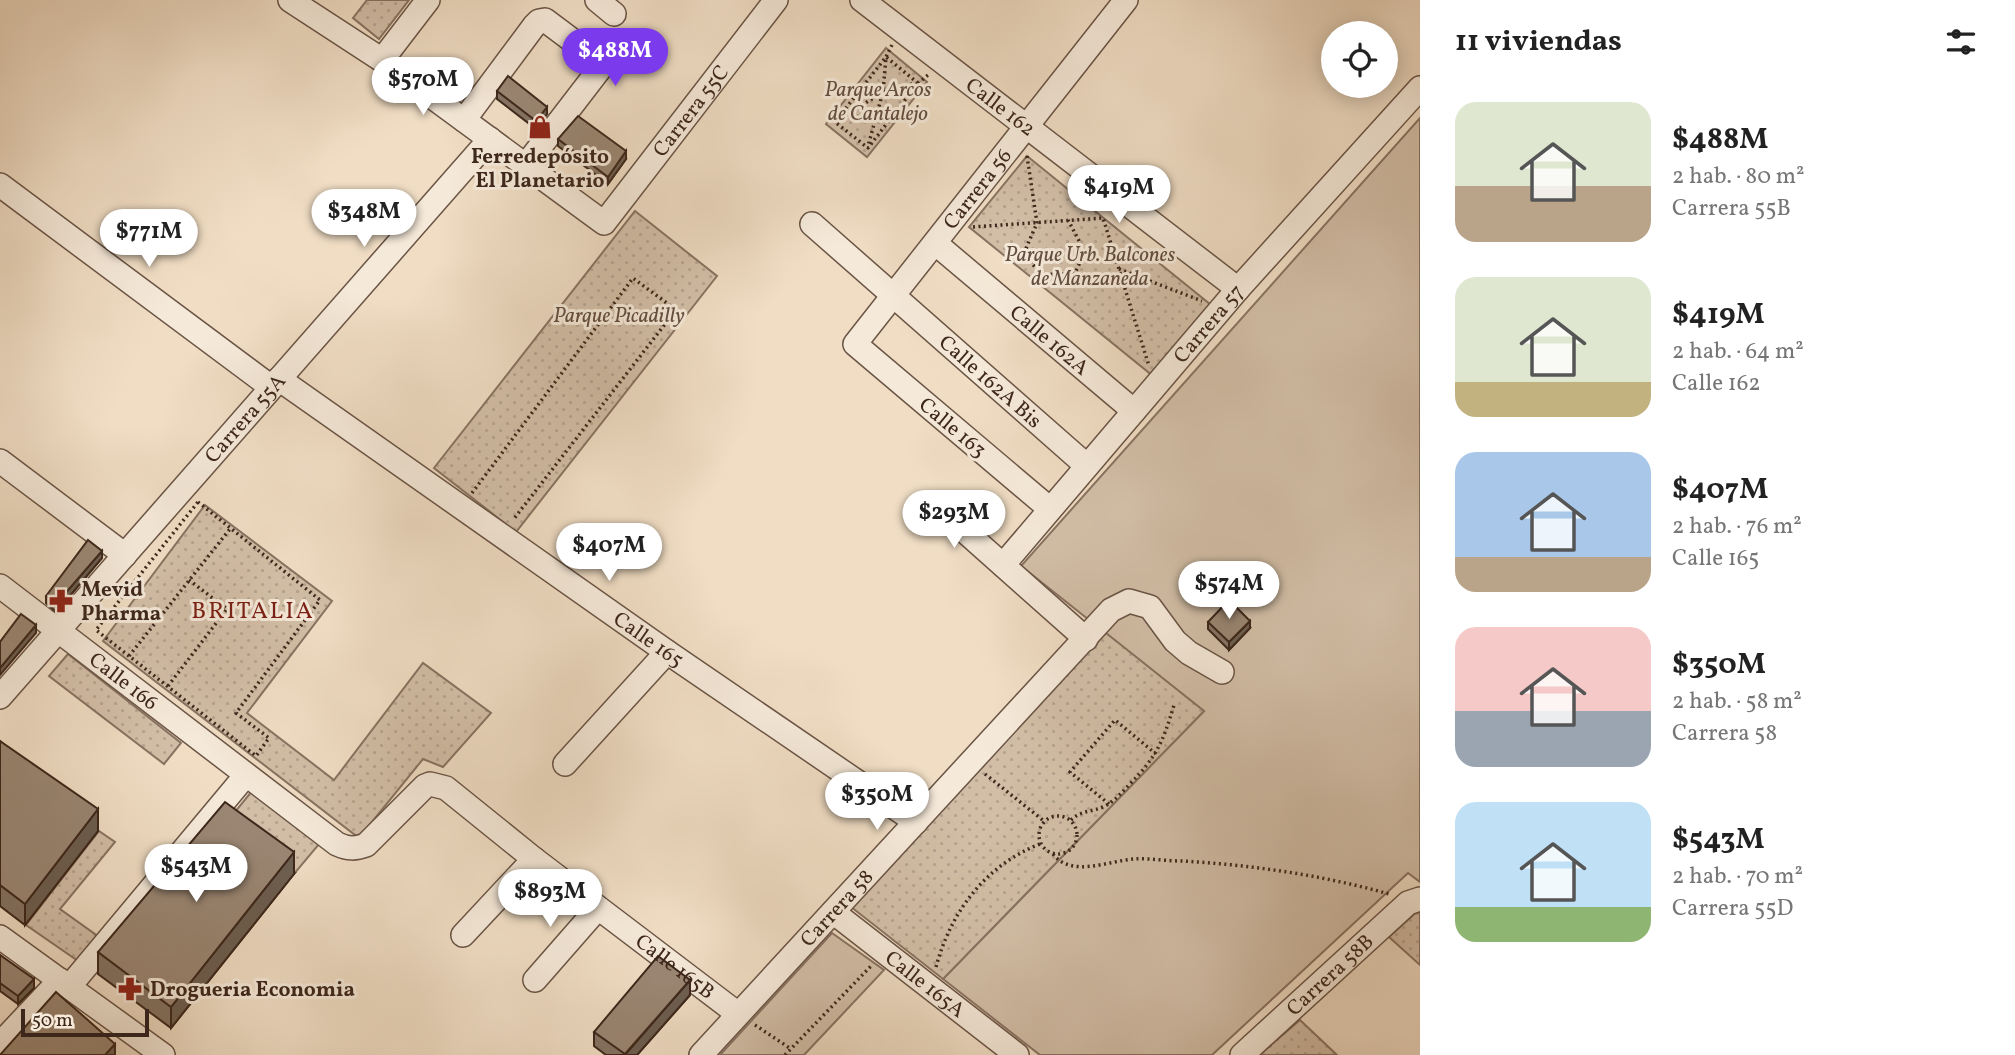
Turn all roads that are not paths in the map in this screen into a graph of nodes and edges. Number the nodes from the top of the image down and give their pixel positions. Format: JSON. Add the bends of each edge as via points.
{"nodes":[{"id":1,"x":290,"y":0,"type":"edge"},
{"id":2,"x":428,"y":0,"type":"edge"},
{"id":3,"x":776,"y":0,"type":"edge"},
{"id":4,"x":862,"y":0,"type":"edge"},
{"id":5,"x":1126,"y":0,"type":"edge"},
{"id":6,"x":382,"y":60,"type":"junction"},
{"id":7,"x":1420,"y":88,"type":"edge"},
{"id":8,"x":464,"y":120,"type":"junction"},
{"id":9,"x":1026,"y":127,"type":"junction"},
{"id":10,"x":490,"y":139,"type":"junction"},
{"id":11,"x":526,"y":165,"type":"junction"},
{"id":12,"x":0,"y":185,"type":"edge"},
{"id":13,"x":812,"y":224,"type":"dead end"},
{"id":14,"x":935,"y":243,"type":"junction"},
{"id":15,"x":1238,"y":289,"type":"junction"},
{"id":16,"x":893,"y":295,"type":"junction"},
{"id":17,"x":855,"y":344,"type":"joint"},
{"id":18,"x":275,"y":383,"type":"junction"},
{"id":19,"x":1134,"y":411,"type":"junction"},
{"id":20,"x":0,"y":461,"type":"edge"},
{"id":21,"x":1087,"y":466,"type":"junction"},
{"id":22,"x":933,"y":503,"type":"dead end"},
{"id":23,"x":1050,"y":509,"type":"junction"},
{"id":24,"x":125,"y":555,"type":"junction"},
{"id":25,"x":1003,"y":565,"type":"junction"},
{"id":26,"x":0,"y":586,"type":"edge"},
{"id":27,"x":59,"y":631,"type":"junction"},
{"id":28,"x":1086,"y":639,"type":"junction"},
{"id":29,"x":667,"y":652,"type":"junction"},
{"id":30,"x":1222,"y":672,"type":"dead end"},
{"id":31,"x":0,"y":697,"type":"edge"},
{"id":32,"x":565,"y":764,"type":"dead end"},
{"id":33,"x":246,"y":775,"type":"junction"},
{"id":34,"x":916,"y":822,"type":"junction"},
{"id":35,"x":534,"y":859,"type":"junction"},
{"id":36,"x":1414,"y":901,"type":"edge"},
{"id":37,"x":598,"y":908,"type":"junction"},
{"id":38,"x":834,"y":912,"type":"junction"},
{"id":39,"x":463,"y":935,"type":"dead end"},
{"id":40,"x":2,"y":941,"type":"edge"},
{"id":41,"x":535,"y":980,"type":"dead end"},
{"id":42,"x":64,"y":983,"type":"junction"},
{"id":43,"x":738,"y":1014,"type":"junction"},
{"id":44,"x":0,"y":1044,"type":"edge"},
{"id":45,"x":154,"y":1053,"type":"edge"},
{"id":46,"x":701,"y":1055,"type":"edge"},
{"id":47,"x":1017,"y":1055,"type":"edge"},
{"id":48,"x":1242,"y":1055,"type":"edge"}],
"edges":[{"from":1,"to":6,"type":"street"},
{"from":2,"to":6,"type":"street"},
{"from":3,"to":11,"type":"street","name":"Carrera 55C","via":[[604,223]]},
{"from":4,"to":9,"type":"street","name":"Calle 162","via":[[919,33]]},
{"from":5,"to":9,"type":"street","name":"Carrera 56"},
{"from":6,"to":8,"type":"street"},
{"from":7,"to":15,"type":"street","name":"Carrera 57"},
{"from":8,"to":10,"type":"street"},
{"from":8,"to":11,"type":"street","via":[[534,26],[545,20],[602,66]]},
{"from":9,"to":14,"type":"street","name":"Carrera 56"},
{"from":9,"to":15,"type":"street","name":"Calle 162"},
{"from":10,"to":11,"type":"street"},
{"from":10,"to":18,"type":"street","name":"Carrera 55A"},
{"from":12,"to":18,"type":"street","name":"Calle 165"},
{"from":13,"to":16,"type":"street","name":"Calle 162A Bis"},
{"from":14,"to":16,"type":"street","name":"Carrera 56"},
{"from":14,"to":19,"type":"street","name":"Calle 162A"},
{"from":15,"to":19,"type":"street","name":"Carrera 57"},
{"from":16,"to":17,"type":"street","name":"Carrera 56"},
{"from":16,"to":21,"type":"street","name":"Calle 162A Bis"},
{"from":17,"to":23,"type":"street","name":"Calle 163"},
{"from":18,"to":24,"type":"street","name":"Carrera 55A"},
{"from":18,"to":29,"type":"street","name":"Calle 165"},
{"from":19,"to":21,"type":"street","name":"Carrera 57"},
{"from":20,"to":24,"type":"street"},
{"from":21,"to":23,"type":"street","name":"Carrera 57"},
{"from":22,"to":25,"type":"street"},
{"from":23,"to":25,"type":"street","name":"Carrera 57"},
{"from":24,"to":27,"type":"street","name":"Carrera 55A"},
{"from":25,"to":28,"type":"street"},
{"from":26,"to":27,"type":"street","name":"Calle 166"},
{"from":27,"to":31,"type":"street","name":"Carrera 55A"},
{"from":27,"to":33,"type":"street","name":"Calle 166"},
{"from":28,"to":30,"type":"street","name":"Carrera 58","via":[[1111,610],[1129,601],[1150,607],[1189,653]]},
{"from":28,"to":34,"type":"street","name":"Carrera 58"},
{"from":29,"to":32,"type":"street"},
{"from":29,"to":34,"type":"street","name":"Calle 165"},
{"from":33,"to":35,"type":"street","name":"Calle 165B","via":[[347,849],[366,845],[425,786],[437,785]]},
{"from":33,"to":42,"type":"street"},
{"from":34,"to":38,"type":"street","name":"Carrera 58"},
{"from":35,"to":37,"type":"street","name":"Calle 165B"},
{"from":35,"to":39,"type":"street"},
{"from":36,"to":48,"type":"street","name":"Carrera 58B"},
{"from":37,"to":41,"type":"street"},
{"from":37,"to":43,"type":"street","name":"Calle 165B"},
{"from":38,"to":43,"type":"street","name":"Carrera 58"},
{"from":38,"to":47,"type":"street","name":"Calle 165A"},
{"from":40,"to":42,"type":"street"},
{"from":42,"to":44,"type":"street"},
{"from":42,"to":45,"type":"street"},
{"from":43,"to":46,"type":"street","name":"Carrera 58"}]}
